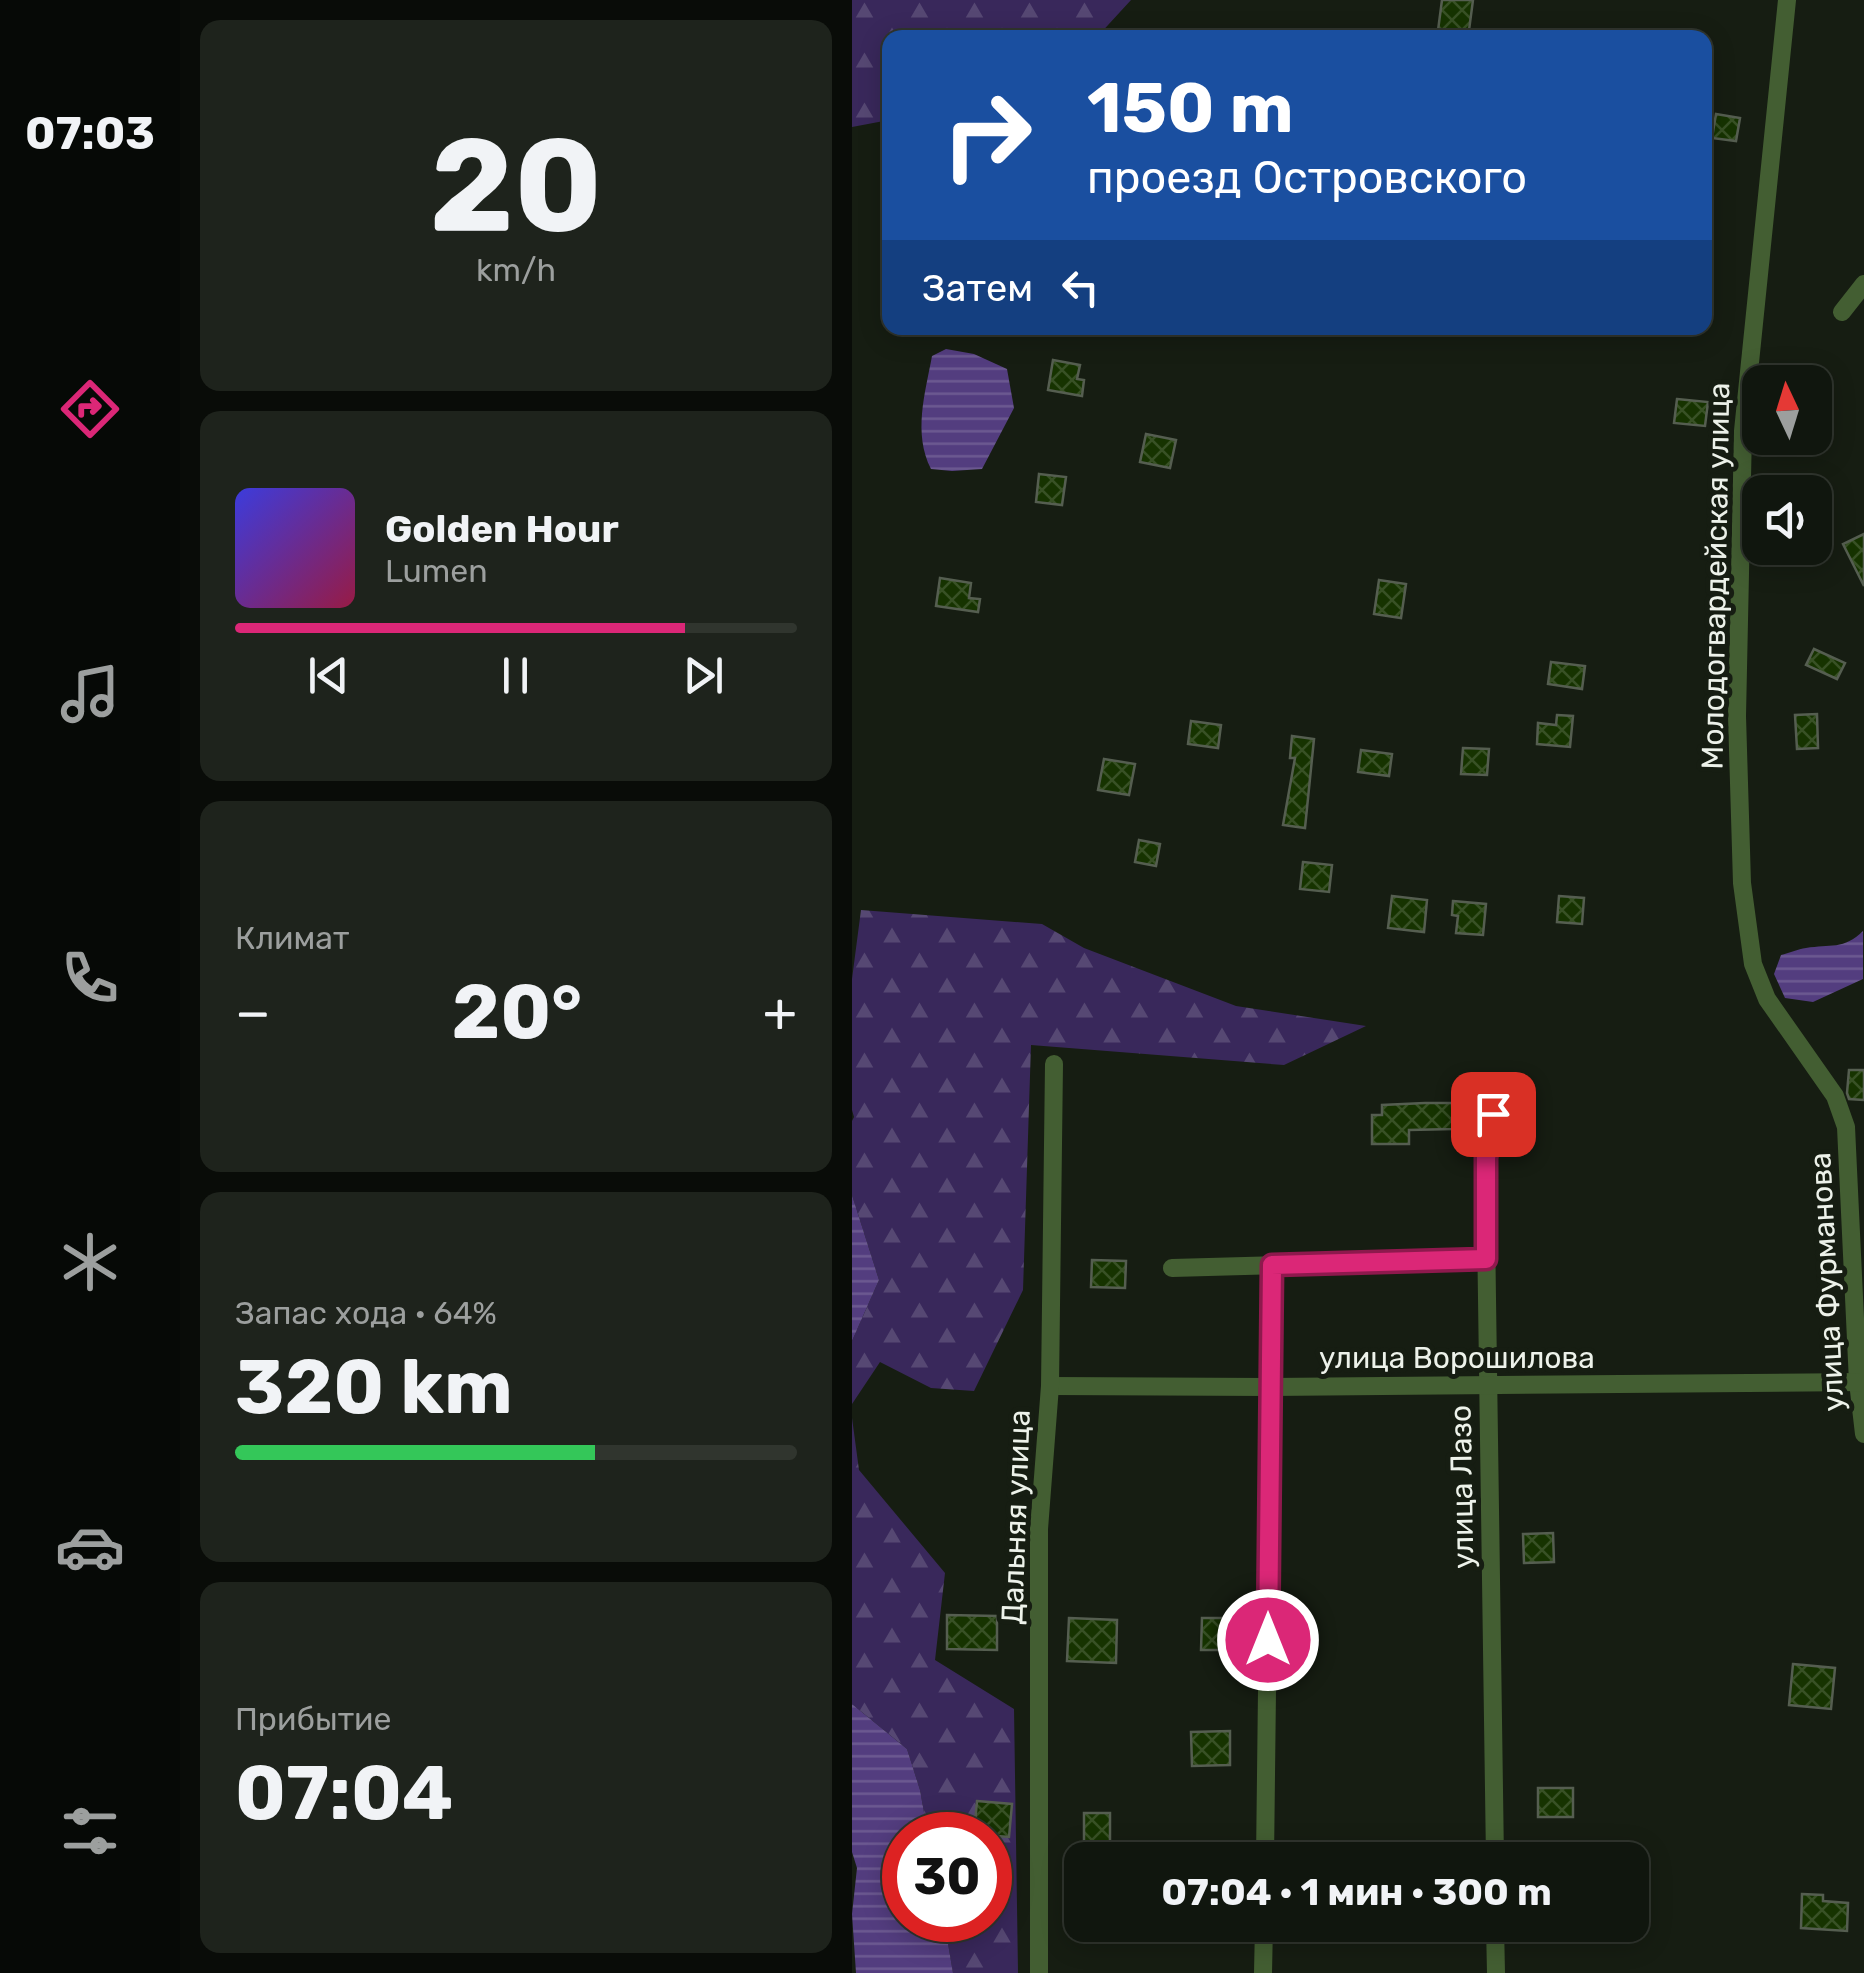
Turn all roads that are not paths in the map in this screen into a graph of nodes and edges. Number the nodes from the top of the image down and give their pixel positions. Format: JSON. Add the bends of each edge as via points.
{"nodes":[{"id":1,"x":1787,"y":0,"type":"edge"},
{"id":2,"x":1864,"y":284,"type":"edge"},
{"id":3,"x":1842,"y":312,"type":"dead end"},
{"id":4,"x":1054,"y":1064,"type":"dead end"},
{"id":5,"x":1493,"y":1114,"type":"dead end"},
{"id":6,"x":1855,"y":1127,"type":"edge"},
{"id":7,"x":1486,"y":1259,"type":"junction"},
{"id":8,"x":1272,"y":1265,"type":"junction"},
{"id":9,"x":1172,"y":1268,"type":"dead end"},
{"id":10,"x":1861,"y":1382,"type":"edge"},
{"id":11,"x":1050,"y":1386,"type":"junction"},
{"id":12,"x":1488,"y":1386,"type":"junction"},
{"id":13,"x":1270,"y":1387,"type":"junction"},
{"id":14,"x":1864,"y":1434,"type":"edge"},
{"id":15,"x":1265,"y":1842,"type":"edge"},
{"id":16,"x":1495,"y":1842,"type":"edge"},
{"id":17,"x":1264,"y":1942,"type":"edge"},
{"id":18,"x":1496,"y":1942,"type":"edge"},
{"id":19,"x":1039,"y":1973,"type":"edge"},
{"id":20,"x":1264,"y":1973,"type":"edge"},
{"id":21,"x":1496,"y":1973,"type":"edge"}],
"edges":[{"from":1,"to":6,"type":"street","name":"Молодогвардейская улица","via":[[1743,432],[1736,716],[1742,884],[1753,964],[1767,1000]]},
{"from":2,"to":3,"type":"street"},
{"from":4,"to":11,"type":"street","name":"Дальняя улица"},
{"from":5,"to":7,"type":"street","name":"улица Лазо"},
{"from":6,"to":10,"type":"street","name":"улица Фурманова"},
{"from":7,"to":8,"type":"street"},
{"from":7,"to":12,"type":"street","name":"улица Лазо"},
{"from":8,"to":9,"type":"street"},
{"from":8,"to":13,"type":"street"},
{"from":10,"to":12,"type":"street","name":"улица Ворошилова"},
{"from":10,"to":14,"type":"street","name":"улица Фурманова"},
{"from":11,"to":13,"type":"street","name":"улица Ворошилова"},
{"from":11,"to":19,"type":"street","name":"Дальняя улица","via":[[1038,1529]]},
{"from":12,"to":13,"type":"street","name":"улица Ворошилова"},
{"from":12,"to":16,"type":"street","name":"улица Лазо"},
{"from":13,"to":15,"type":"street"},
{"from":17,"to":20,"type":"street"},
{"from":18,"to":21,"type":"street"}]}
